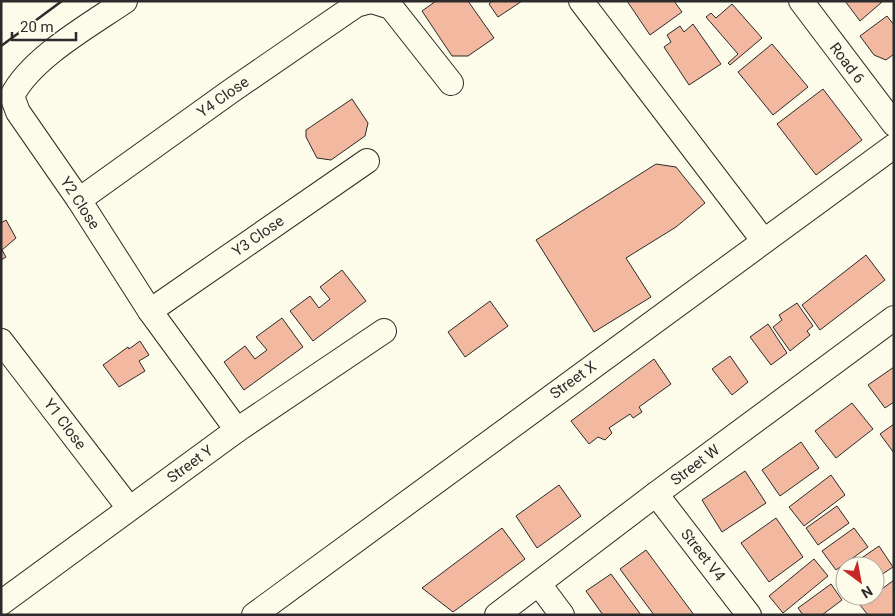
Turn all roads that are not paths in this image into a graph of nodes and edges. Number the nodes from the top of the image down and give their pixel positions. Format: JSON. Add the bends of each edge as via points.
{"nodes":[{"id":1,"x":125,"y":1,"type":"edge"},
{"id":2,"x":371,"y":1,"type":"edge"},
{"id":3,"x":581,"y":1,"type":"edge"},
{"id":4,"x":801,"y":1,"type":"edge"},
{"id":5,"x":451,"y":83,"type":"dead end"},
{"id":6,"x":894,"y":124,"type":"edge"},
{"id":7,"x":894,"y":146,"type":"edge"},
{"id":8,"x":367,"y":161,"type":"dead end"},
{"id":9,"x":79,"y":200,"type":"junction"},
{"id":10,"x":763,"y":240,"type":"junction"},
{"id":11,"x":150,"y":311,"type":"junction"},
{"id":12,"x":894,"y":318,"type":"edge"},
{"id":13,"x":384,"y":332,"type":"dead end"},
{"id":14,"x":1,"y":341,"type":"edge"},
{"id":15,"x":237,"y":430,"type":"junction"},
{"id":16,"x":656,"y":494,"type":"junction"},
{"id":17,"x":129,"y":508,"type":"junction"},
{"id":18,"x":539,"y":584,"type":"junction"},
{"id":19,"x":1,"y":605,"type":"edge"},
{"id":20,"x":8,"y":615,"type":"edge"},
{"id":21,"x":254,"y":615,"type":"edge"},
{"id":22,"x":498,"y":615,"type":"edge"},
{"id":23,"x":562,"y":615,"type":"edge"},
{"id":24,"x":749,"y":615,"type":"edge"}],
"edges":[{"from":1,"to":9,"type":"street","name":"Y2 Close","via":[[29,71],[12,96],[18,112]]},
{"from":2,"to":5,"type":"street","name":"Y4 Close","via":[[391,7]]},
{"from":2,"to":9,"type":"street","name":"Y4 Close","via":[[356,5]]},
{"from":3,"to":10,"type":"street"},
{"from":4,"to":6,"type":"street","name":"Road 6"},
{"from":7,"to":10,"type":"street","name":"Street X"},
{"from":8,"to":11,"type":"street","name":"Y3 Close"},
{"from":9,"to":11,"type":"street","name":"Y2 Close"},
{"from":10,"to":21,"type":"street","name":"Street X"},
{"from":11,"to":15,"type":"street","name":"Y2 Close"},
{"from":12,"to":16,"type":"street","name":"Street W"},
{"from":13,"to":15,"type":"street","name":"Street Y"},
{"from":14,"to":17,"type":"street","name":"Y1 Close"},
{"from":15,"to":17,"type":"street","name":"Street Y"},
{"from":16,"to":18,"type":"street","name":"Street W"},
{"from":16,"to":24,"type":"street","name":"Street V4"},
{"from":17,"to":19,"type":"street","name":"Street Y"},
{"from":18,"to":22,"type":"street","name":"Street W"},
{"from":18,"to":23,"type":"street"},
{"from":19,"to":20,"type":"street"}]}
